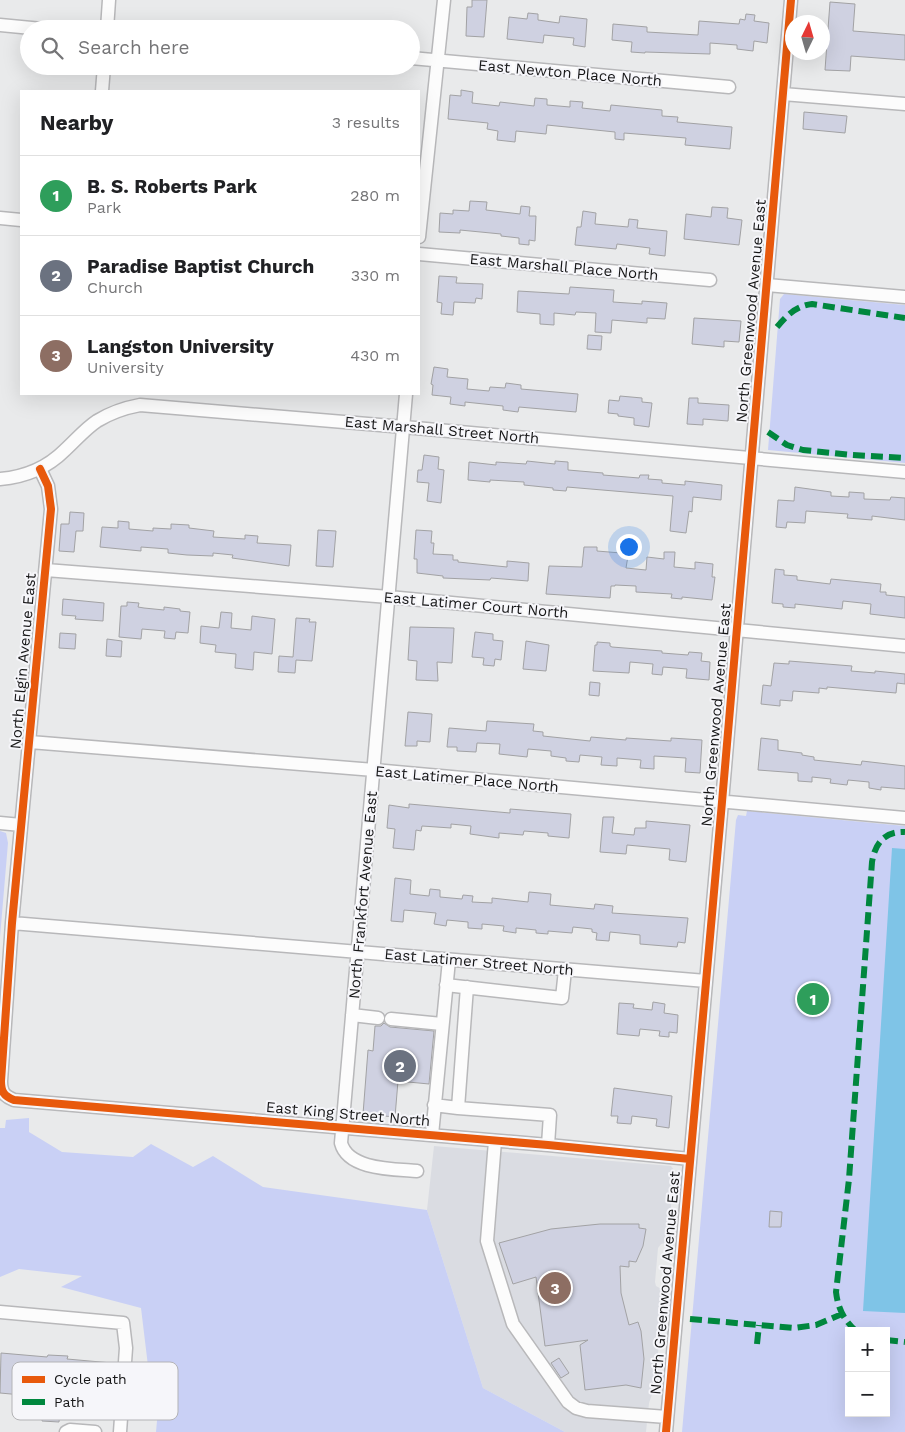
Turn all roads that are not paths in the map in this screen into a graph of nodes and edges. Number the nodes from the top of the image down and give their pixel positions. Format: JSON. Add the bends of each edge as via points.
{"nodes":[{"id":1,"x":109,"y":0,"type":"edge"},
{"id":2,"x":444,"y":0,"type":"edge"},
{"id":3,"x":791,"y":0,"type":"edge"},
{"id":4,"x":108,"y":20,"type":"edge"},
{"id":5,"x":0,"y":25,"type":"edge"},
{"id":6,"x":20,"y":27,"type":"edge"},
{"id":7,"x":420,"y":59,"type":"edge"},
{"id":8,"x":438,"y":60,"type":"junction"},
{"id":9,"x":103,"y":75,"type":"edge"},
{"id":10,"x":729,"y":88,"type":"dead end"},
{"id":11,"x":102,"y":90,"type":"edge"},
{"id":12,"x":783,"y":94,"type":"junction"},
{"id":13,"x":905,"y":104,"type":"edge"},
{"id":14,"x":0,"y":218,"type":"edge"},
{"id":15,"x":20,"y":220,"type":"edge"},
{"id":16,"x":420,"y":228,"type":"edge"},
{"id":17,"x":420,"y":254,"type":"edge"},
{"id":18,"x":710,"y":280,"type":"dead end"},
{"id":19,"x":766,"y":285,"type":"junction"},
{"id":20,"x":905,"y":297,"type":"edge"},
{"id":21,"x":406,"y":395,"type":"edge"},
{"id":22,"x":404,"y":427,"type":"junction"},
{"id":23,"x":752,"y":458,"type":"junction"},
{"id":24,"x":40,"y":469,"type":"junction"},
{"id":25,"x":905,"y":472,"type":"edge"},
{"id":26,"x":0,"y":480,"type":"edge"},
{"id":27,"x":46,"y":570,"type":"junction"},
{"id":28,"x":389,"y":597,"type":"junction"},
{"id":29,"x":737,"y":630,"type":"junction"},
{"id":30,"x":905,"y":646,"type":"edge"},
{"id":31,"x":30,"y":742,"type":"junction"},
{"id":32,"x":374,"y":770,"type":"junction"},
{"id":33,"x":722,"y":802,"type":"junction"},
{"id":34,"x":905,"y":818,"type":"edge"},
{"id":35,"x":0,"y":823,"type":"edge"},
{"id":36,"x":21,"y":825,"type":"junction"},
{"id":37,"x":12,"y":923,"type":"junction"},
{"id":38,"x":358,"y":951,"type":"junction"},
{"id":39,"x":449,"y":960,"type":"junction"},
{"id":40,"x":565,"y":970,"type":"junction"},
{"id":41,"x":706,"y":981,"type":"junction"},
{"id":42,"x":446,"y":985,"type":"junction"},
{"id":43,"x":467,"y":987,"type":"junction"},
{"id":44,"x":352,"y":1015,"type":"junction"},
{"id":45,"x":442,"y":1024,"type":"junction"},
{"id":46,"x":5,"y":1095,"type":"joint"},
{"id":47,"x":434,"y":1105,"type":"junction"},
{"id":48,"x":458,"y":1108,"type":"junction"},
{"id":49,"x":343,"y":1128,"type":"junction"},
{"id":50,"x":432,"y":1136,"type":"junction"},
{"id":51,"x":495,"y":1141,"type":"junction"},
{"id":52,"x":548,"y":1145,"type":"junction"},
{"id":53,"x":690,"y":1159,"type":"junction"},
{"id":54,"x":417,"y":1171,"type":"dead end"},
{"id":55,"x":0,"y":1312,"type":"edge"},
{"id":56,"x":125,"y":1362,"type":"edge"},
{"id":57,"x":667,"y":1417,"type":"junction"},
{"id":58,"x":66,"y":1432,"type":"edge"},
{"id":59,"x":94,"y":1432,"type":"edge"},
{"id":60,"x":666,"y":1432,"type":"edge"}],
"edges":[{"from":1,"to":4,"type":"street"},
{"from":2,"to":8,"type":"street"},
{"from":3,"to":12,"type":"street","name":"North Greenwood Avenue East"},
{"from":5,"to":6,"type":"street"},
{"from":7,"to":8,"type":"street","name":"East Newton Place North"},
{"from":8,"to":10,"type":"street","name":"East Newton Place North"},
{"from":8,"to":16,"type":"street"},
{"from":9,"to":11,"type":"street"},
{"from":12,"to":13,"type":"street"},
{"from":12,"to":19,"type":"street","name":"North Greenwood Avenue East"},
{"from":14,"to":15,"type":"street"},
{"from":17,"to":18,"type":"street","name":"East Marshall Place North"},
{"from":19,"to":20,"type":"street"},
{"from":19,"to":23,"type":"street","name":"North Greenwood Avenue East"},
{"from":21,"to":22,"type":"street","name":"North Frankfort Avenue East"},
{"from":22,"to":23,"type":"street","name":"East Marshall Street North"},
{"from":22,"to":24,"type":"street","name":"East Marshall Street North","via":[[140,405],[95,422],[54,461]]},
{"from":22,"to":28,"type":"street","name":"North Frankfort Avenue East"},
{"from":23,"to":25,"type":"street","name":"East Marshall Street North"},
{"from":23,"to":29,"type":"street","name":"North Greenwood Avenue East"},
{"from":24,"to":26,"type":"street","name":"East Marshall Street North"},
{"from":24,"to":27,"type":"street","name":"North Elgin Avenue East","via":[[48,486],[50,509]]},
{"from":27,"to":28,"type":"street","name":"East Latimer Court North"},
{"from":27,"to":31,"type":"street","name":"North Elgin Avenue East"},
{"from":28,"to":29,"type":"street","name":"East Latimer Court North"},
{"from":28,"to":32,"type":"street","name":"North Frankfort Avenue East"},
{"from":29,"to":30,"type":"street","name":"East Latimer Court North"},
{"from":29,"to":33,"type":"street","name":"North Greenwood Avenue East"},
{"from":31,"to":32,"type":"street","name":"East Latimer Place North"},
{"from":31,"to":36,"type":"street","name":"North Elgin Avenue East"},
{"from":32,"to":33,"type":"street","name":"East Latimer Place North"},
{"from":32,"to":38,"type":"street","name":"North Frankfort Avenue East"},
{"from":33,"to":34,"type":"street","name":"East Latimer Place North"},
{"from":33,"to":41,"type":"street","name":"North Greenwood Avenue East"},
{"from":35,"to":36,"type":"street"},
{"from":36,"to":37,"type":"street","name":"North Elgin Avenue East"},
{"from":37,"to":38,"type":"street","name":"East Latimer Street North"},
{"from":37,"to":46,"type":"street","name":"North Elgin Avenue East","via":[[1,1082]]},
{"from":38,"to":39,"type":"street","name":"East Latimer Street North"},
{"from":38,"to":44,"type":"street","name":"North Frankfort Avenue East"},
{"from":39,"to":40,"type":"street","name":"East Latimer Street North"},
{"from":39,"to":42,"type":"street"},
{"from":40,"to":41,"type":"street","name":"East Latimer Street North"},
{"from":40,"to":43,"type":"street","via":[[562,998]]},
{"from":41,"to":53,"type":"street","name":"North Greenwood Avenue East"},
{"from":42,"to":43,"type":"street"},
{"from":42,"to":45,"type":"street"},
{"from":43,"to":48,"type":"street"},
{"from":44,"to":45,"type":"street"},
{"from":44,"to":49,"type":"street","name":"North Frankfort Avenue East"},
{"from":45,"to":47,"type":"street"},
{"from":46,"to":49,"type":"street","name":"East King Street North","via":[[14,1100]]},
{"from":47,"to":48,"type":"street"},
{"from":47,"to":50,"type":"street"},
{"from":48,"to":52,"type":"street","via":[[550,1115]]},
{"from":49,"to":50,"type":"street","name":"East King Street North"},
{"from":49,"to":54,"type":"street","name":"North Frankfort Avenue East","via":[[343,1150],[354,1160],[366,1165]]},
{"from":50,"to":51,"type":"street","name":"East King Street North"},
{"from":51,"to":52,"type":"street","name":"East King Street North"},
{"from":51,"to":57,"type":"street","via":[[488,1241],[513,1324],[568,1402],[576,1408]]},
{"from":52,"to":53,"type":"street","name":"East King Street North"},
{"from":53,"to":57,"type":"street","name":"North Greenwood Avenue East"},
{"from":55,"to":56,"type":"street","via":[[123,1323]]},
{"from":57,"to":60,"type":"street","name":"North Greenwood Avenue East"},
{"from":58,"to":59,"type":"street"}]}
